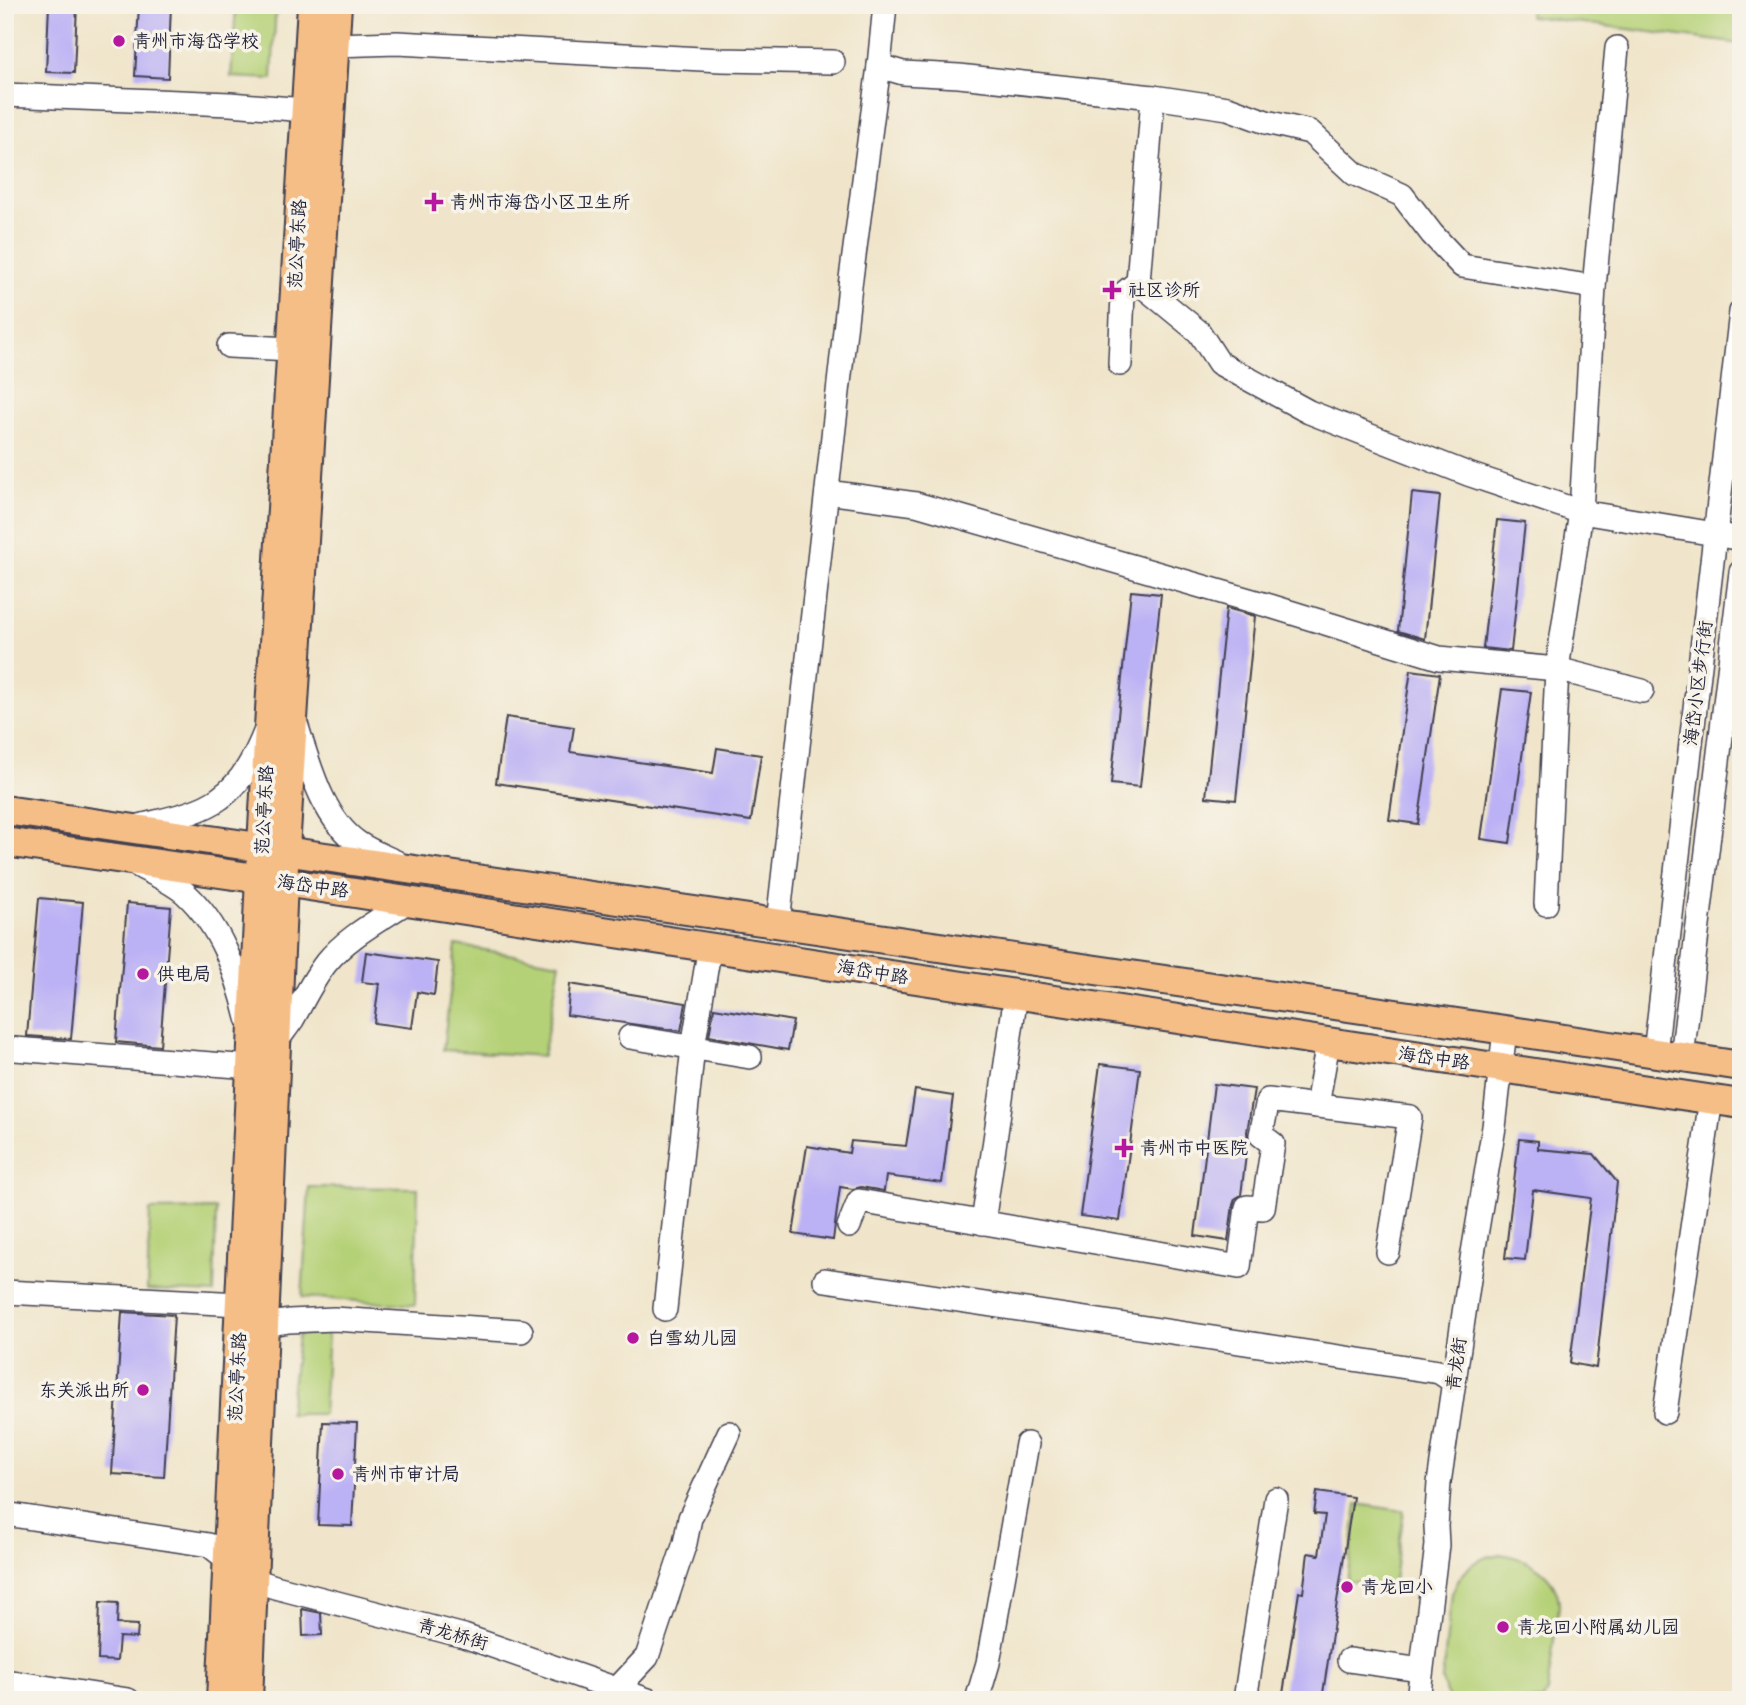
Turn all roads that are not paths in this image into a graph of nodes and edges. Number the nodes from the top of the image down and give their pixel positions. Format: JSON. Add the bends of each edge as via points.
{"nodes":[{"id":1,"x":312,"y":5,"type":"edge"},
{"id":2,"x":337,"y":5,"type":"edge"},
{"id":3,"x":885,"y":5,"type":"edge"},
{"id":4,"x":334,"y":45,"type":"junction"},
{"id":5,"x":1617,"y":48,"type":"dead end"},
{"id":6,"x":833,"y":62,"type":"dead end"},
{"id":7,"x":879,"y":66,"type":"junction"},
{"id":8,"x":5,"y":95,"type":"edge"},
{"id":9,"x":1153,"y":97,"type":"junction"},
{"id":10,"x":306,"y":110,"type":"junction"},
{"id":11,"x":1138,"y":282,"type":"junction"},
{"id":12,"x":1594,"y":288,"type":"junction"},
{"id":13,"x":1741,"y":312,"type":"edge"},
{"id":14,"x":229,"y":346,"type":"dead end"},
{"id":15,"x":291,"y":349,"type":"junction"},
{"id":16,"x":1119,"y":364,"type":"dead end"},
{"id":17,"x":827,"y":492,"type":"junction"},
{"id":18,"x":1581,"y":512,"type":"junction"},
{"id":19,"x":1715,"y":534,"type":"junction"},
{"id":20,"x":1741,"y":539,"type":"edge"},
{"id":21,"x":1741,"y":572,"type":"edge"},
{"id":22,"x":1557,"y":669,"type":"junction"},
{"id":23,"x":1642,"y":691,"type":"dead end"},
{"id":24,"x":282,"y":719,"type":"junction"},
{"id":25,"x":5,"y":810,"type":"edge"},
{"id":26,"x":131,"y":829,"type":"junction"},
{"id":27,"x":5,"y":842,"type":"edge"},
{"id":28,"x":274,"y":849,"type":"junction"},
{"id":29,"x":125,"y":859,"type":"junction"},
{"id":30,"x":412,"y":869,"type":"junction"},
{"id":31,"x":271,"y":880,"type":"junction"},
{"id":32,"x":408,"y":901,"type":"junction"},
{"id":33,"x":1546,"y":904,"type":"dead end"},
{"id":34,"x":778,"y":923,"type":"junction"},
{"id":35,"x":709,"y":946,"type":"junction"},
{"id":36,"x":1016,"y":994,"type":"junction"},
{"id":37,"x":1505,"y":1030,"type":"junction"},
{"id":38,"x":630,"y":1037,"type":"dead end"},
{"id":39,"x":264,"y":1040,"type":"junction"},
{"id":40,"x":1328,"y":1042,"type":"junction"},
{"id":41,"x":693,"y":1047,"type":"junction"},
{"id":42,"x":15,"y":1049,"type":"dead end"},
{"id":43,"x":1668,"y":1055,"type":"junction"},
{"id":44,"x":750,"y":1057,"type":"dead end"},
{"id":45,"x":1741,"y":1066,"type":"edge"},
{"id":46,"x":251,"y":1067,"type":"junction"},
{"id":47,"x":1500,"y":1067,"type":"junction"},
{"id":48,"x":1712,"y":1099,"type":"junction"},
{"id":49,"x":1741,"y":1104,"type":"edge"},
{"id":50,"x":1317,"y":1106,"type":"junction"},
{"id":51,"x":983,"y":1223,"type":"junction"},
{"id":52,"x":849,"y":1226,"type":"dead end"},
{"id":53,"x":1388,"y":1252,"type":"dead end"},
{"id":54,"x":825,"y":1280,"type":"dead end"},
{"id":55,"x":5,"y":1292,"type":"edge"},
{"id":56,"x":240,"y":1304,"type":"junction"},
{"id":57,"x":665,"y":1309,"type":"dead end"},
{"id":58,"x":264,"y":1325,"type":"junction"},
{"id":59,"x":521,"y":1331,"type":"dead end"},
{"id":60,"x":1454,"y":1382,"type":"junction"},
{"id":61,"x":1665,"y":1412,"type":"dead end"},
{"id":62,"x":729,"y":1433,"type":"dead end"},
{"id":63,"x":1027,"y":1444,"type":"dead end"},
{"id":64,"x":1276,"y":1499,"type":"dead end"},
{"id":65,"x":5,"y":1514,"type":"edge"},
{"id":66,"x":228,"y":1559,"type":"junction"},
{"id":67,"x":254,"y":1580,"type":"junction"},
{"id":68,"x":1349,"y":1660,"type":"dead end"},
{"id":69,"x":1421,"y":1670,"type":"junction"},
{"id":70,"x":5,"y":1681,"type":"edge"},
{"id":71,"x":615,"y":1694,"type":"edge"},
{"id":72,"x":128,"y":1700,"type":"edge"},
{"id":73,"x":221,"y":1700,"type":"edge"},
{"id":74,"x":248,"y":1700,"type":"edge"},
{"id":75,"x":648,"y":1700,"type":"edge"},
{"id":76,"x":977,"y":1700,"type":"edge"},
{"id":77,"x":1245,"y":1700,"type":"edge"},
{"id":78,"x":1418,"y":1700,"type":"edge"}],
"edges":[{"from":1,"to":10,"type":"main road","name":"范公亭东路"},
{"from":2,"to":4,"type":"main road","name":"范公亭东路"},
{"from":3,"to":7,"type":"street"},
{"from":4,"to":6,"type":"street","via":[[397,43]]},
{"from":4,"to":24,"type":"main road","name":"范公亭东路"},
{"from":5,"to":12,"type":"street"},
{"from":7,"to":9,"type":"street","via":[[903,73]]},
{"from":7,"to":17,"type":"street"},
{"from":8,"to":10,"type":"street"},
{"from":9,"to":11,"type":"street"},
{"from":9,"to":12,"type":"street","via":[[1228,108],[1310,132],[1355,174],[1402,195],[1462,265]]},
{"from":10,"to":15,"type":"main road","name":"范公亭东路"},
{"from":11,"to":16,"type":"street","via":[[1124,294]]},
{"from":11,"to":18,"type":"street","via":[[1199,332],[1219,363],[1310,412]]},
{"from":12,"to":18,"type":"street"},
{"from":13,"to":19,"type":"street","name":"海岱小区步行街"},
{"from":14,"to":15,"type":"street"},
{"from":15,"to":24,"type":"main road","name":"范公亭东路"},
{"from":17,"to":22,"type":"street","via":[[916,504],[1439,658]]},
{"from":17,"to":34,"type":"street"},
{"from":18,"to":19,"type":"street"},
{"from":18,"to":22,"type":"street"},
{"from":19,"to":20,"type":"street"},
{"from":19,"to":43,"type":"street","name":"海岱小区步行街"},
{"from":21,"to":43,"type":"street","name":"海岱小区步行街"},
{"from":22,"to":23,"type":"street"},
{"from":22,"to":33,"type":"street"},
{"from":24,"to":26,"type":"street","via":[[238,781],[219,799]]},
{"from":24,"to":28,"type":"main road","name":"范公亭东路"},
{"from":24,"to":30,"type":"street","via":[[319,794],[343,830],[365,847]]},
{"from":25,"to":26,"type":"main road","name":"海岱中路"},
{"from":26,"to":28,"type":"main road","name":"海岱中路"},
{"from":27,"to":29,"type":"main road","name":"海岱中路"},
{"from":28,"to":30,"type":"main road","name":"海岱中路"},
{"from":28,"to":31,"type":"main road","name":"范公亭东路"},
{"from":29,"to":31,"type":"main road","name":"海岱中路"},
{"from":29,"to":39,"type":"street","via":[[184,892],[200,910],[223,945]]},
{"from":30,"to":34,"type":"main road","name":"海岱中路"},
{"from":31,"to":32,"type":"main road","name":"海岱中路"},
{"from":31,"to":39,"type":"main road","name":"范公亭东路"},
{"from":32,"to":35,"type":"main road","name":"海岱中路"},
{"from":32,"to":39,"type":"street","via":[[338,950],[292,1020]]},
{"from":34,"to":37,"type":"main road","name":"海岱中路"},
{"from":35,"to":36,"type":"main road","name":"海岱中路"},
{"from":35,"to":41,"type":"street"},
{"from":36,"to":40,"type":"main road","name":"海岱中路"},
{"from":36,"to":51,"type":"street"},
{"from":37,"to":43,"type":"main road","name":"海岱中路"},
{"from":37,"to":47,"type":"street","name":"青龙街"},
{"from":38,"to":41,"type":"street"},
{"from":39,"to":46,"type":"main road","name":"范公亭东路"},
{"from":39,"to":58,"type":"main road","name":"范公亭东路"},
{"from":40,"to":47,"type":"main road","name":"海岱中路"},
{"from":40,"to":50,"type":"street"},
{"from":41,"to":44,"type":"street"},
{"from":41,"to":57,"type":"street"},
{"from":42,"to":46,"type":"street"},
{"from":43,"to":45,"type":"main road","name":"海岱中路"},
{"from":46,"to":56,"type":"main road","name":"范公亭东路"},
{"from":47,"to":48,"type":"main road","name":"海岱中路"},
{"from":47,"to":60,"type":"street","name":"青龙街"},
{"from":48,"to":49,"type":"main road","name":"海岱中路"},
{"from":48,"to":61,"type":"street"},
{"from":50,"to":51,"type":"street","via":[[1268,1100],[1261,1135],[1273,1144],[1263,1208],[1247,1207],[1238,1267]]},
{"from":50,"to":53,"type":"street","via":[[1410,1117]]},
{"from":51,"to":52,"type":"street","via":[[859,1201]]},
{"from":54,"to":60,"type":"street","via":[[1438,1372]]},
{"from":55,"to":56,"type":"street"},
{"from":56,"to":66,"type":"main road","name":"范公亭东路"},
{"from":58,"to":59,"type":"street","via":[[334,1319]]},
{"from":58,"to":67,"type":"main road","name":"范公亭东路"},
{"from":60,"to":69,"type":"street","name":"青龙街"},
{"from":62,"to":71,"type":"street","via":[[690,1518],[647,1657]]},
{"from":63,"to":76,"type":"street","via":[[988,1663]]},
{"from":64,"to":77,"type":"street"},
{"from":65,"to":66,"type":"street","via":[[209,1545]]},
{"from":66,"to":67,"type":"street"},
{"from":66,"to":73,"type":"main road","name":"范公亭东路"},
{"from":67,"to":71,"type":"street","name":"青龙桥街","via":[[464,1636]]},
{"from":67,"to":74,"type":"main road","name":"范公亭东路"},
{"from":68,"to":69,"type":"street"},
{"from":69,"to":78,"type":"street","name":"青龙街"},
{"from":70,"to":72,"type":"street"},
{"from":71,"to":75,"type":"street","name":"青龙桥街"}]}
